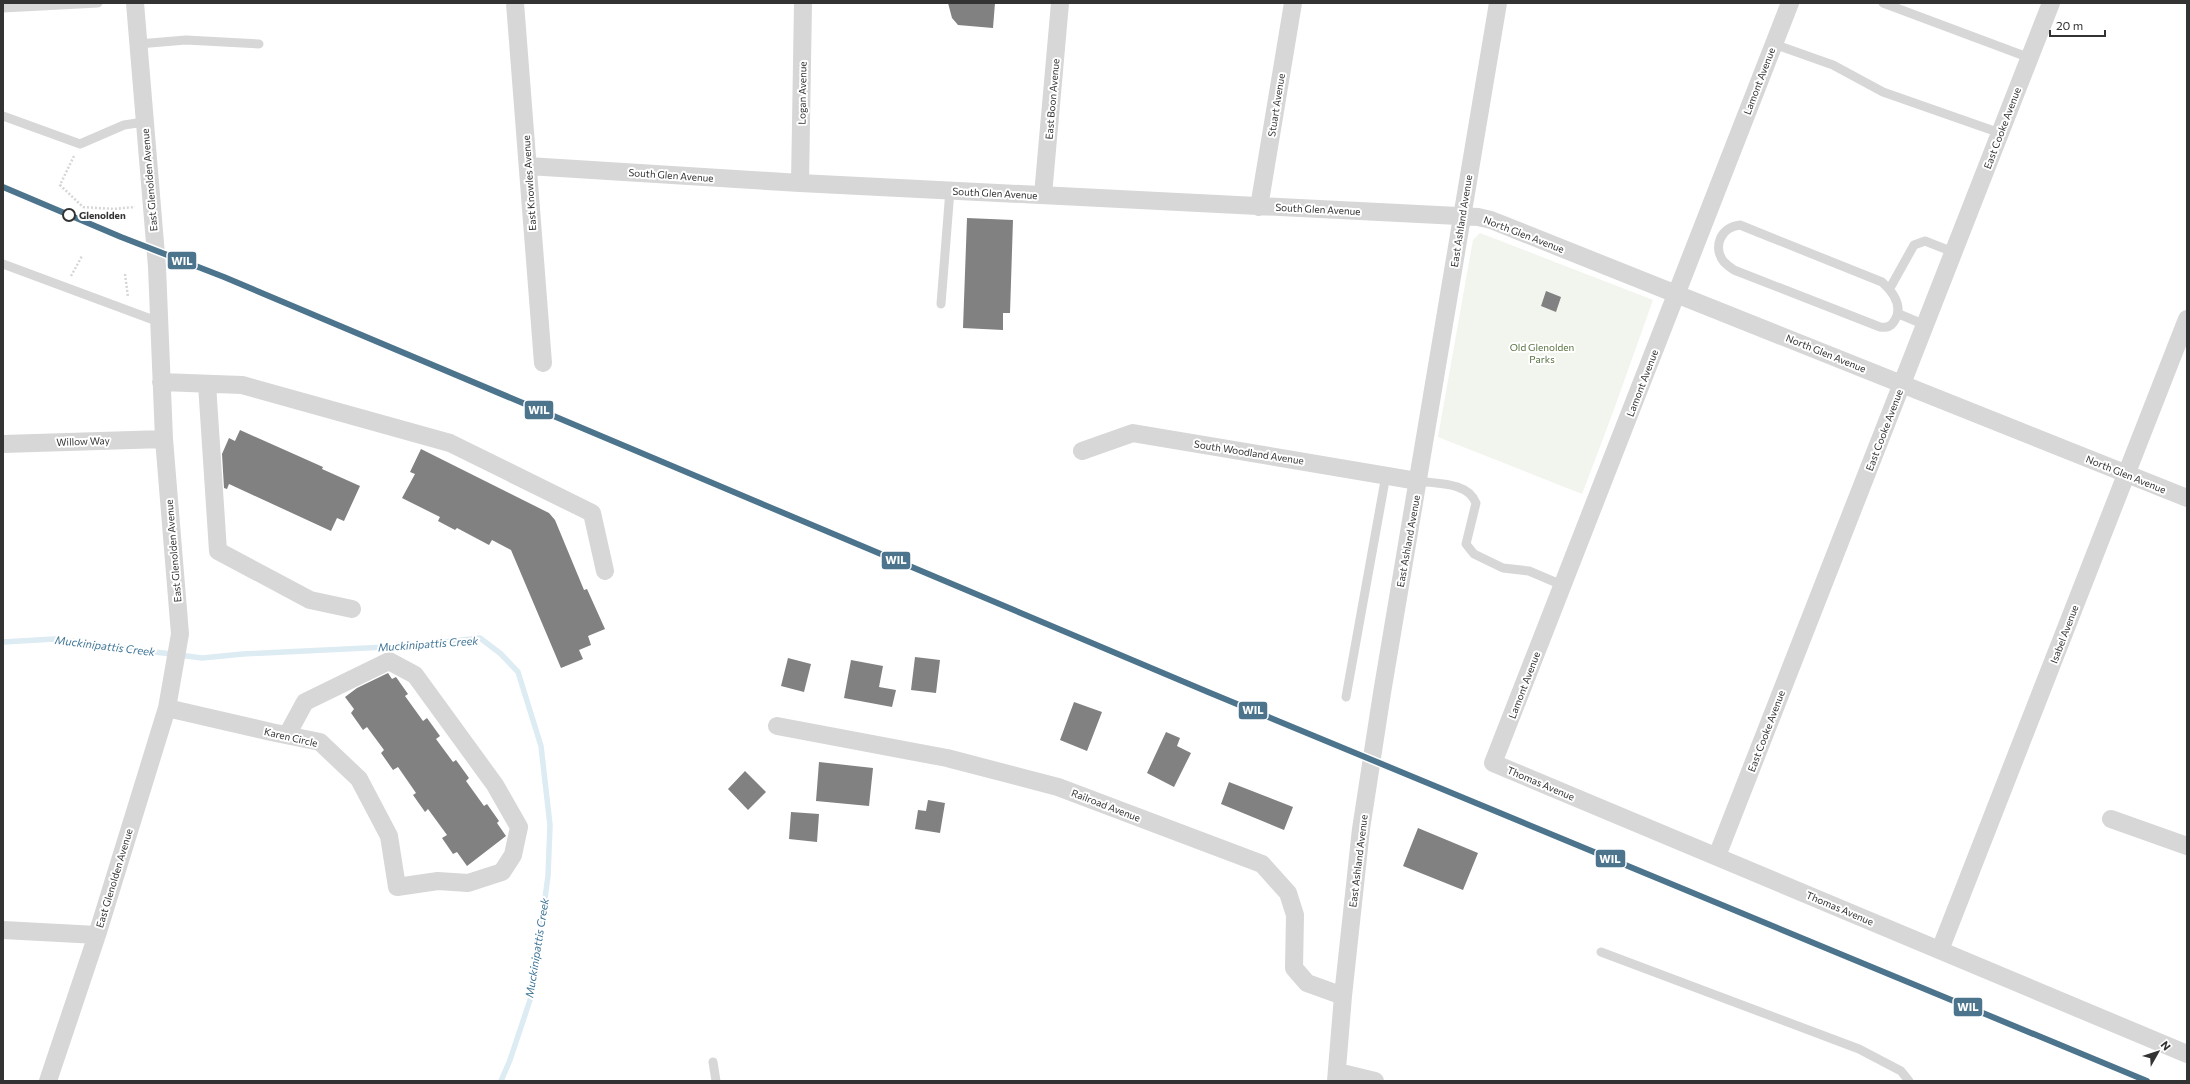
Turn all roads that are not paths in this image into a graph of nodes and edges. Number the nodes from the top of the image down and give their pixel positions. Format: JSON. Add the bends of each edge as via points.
{"nodes":[{"id":1,"x":98,"y":3,"type":"edge"},
{"id":2,"x":135,"y":3,"type":"edge"},
{"id":3,"x":515,"y":3,"type":"edge"},
{"id":4,"x":803,"y":3,"type":"edge"},
{"id":5,"x":1060,"y":3,"type":"edge"},
{"id":6,"x":1293,"y":3,"type":"edge"},
{"id":7,"x":1498,"y":3,"type":"edge"},
{"id":8,"x":1790,"y":3,"type":"edge"},
{"id":9,"x":1884,"y":3,"type":"edge"},
{"id":10,"x":2051,"y":3,"type":"edge"},
{"id":11,"x":3,"y":8,"type":"edge"},
{"id":12,"x":138,"y":44,"type":"junction"},
{"id":13,"x":259,"y":44,"type":"dead end"},
{"id":14,"x":1774,"y":44,"type":"junction"},
{"id":15,"x":2030,"y":58,"type":"junction"},
{"id":16,"x":3,"y":116,"type":"edge"},
{"id":17,"x":144,"y":122,"type":"junction"},
{"id":18,"x":2000,"y":133,"type":"junction"},
{"id":19,"x":528,"y":166,"type":"junction"},
{"id":20,"x":800,"y":183,"type":"junction"},
{"id":21,"x":950,"y":190,"type":"junction"},
{"id":22,"x":1043,"y":195,"type":"junction"},
{"id":23,"x":1259,"y":207,"type":"junction"},
{"id":24,"x":1462,"y":216,"type":"junction"},
{"id":25,"x":1711,"y":232,"type":"junction"},
{"id":26,"x":1953,"y":252,"type":"junction"},
{"id":27,"x":3,"y":264,"type":"edge"},
{"id":28,"x":1890,"y":288,"type":"junction"},
{"id":29,"x":1676,"y":294,"type":"junction"},
{"id":30,"x":941,"y":304,"type":"dead end"},
{"id":31,"x":1898,"y":314,"type":"junction"},
{"id":32,"x":2187,"y":319,"type":"edge"},
{"id":33,"x":159,"y":322,"type":"junction"},
{"id":34,"x":1925,"y":325,"type":"junction"},
{"id":35,"x":543,"y":363,"type":"dead end"},
{"id":36,"x":161,"y":382,"type":"junction"},
{"id":37,"x":1902,"y":383,"type":"junction"},
{"id":38,"x":207,"y":384,"type":"junction"},
{"id":39,"x":164,"y":439,"type":"junction"},
{"id":40,"x":3,"y":444,"type":"edge"},
{"id":41,"x":1082,"y":450,"type":"dead end"},
{"id":42,"x":2126,"y":474,"type":"junction"},
{"id":43,"x":1386,"y":475,"type":"junction"},
{"id":44,"x":1418,"y":481,"type":"junction"},
{"id":45,"x":2187,"y":498,"type":"edge"},
{"id":46,"x":605,"y":571,"type":"dead end"},
{"id":47,"x":1562,"y":585,"type":"junction"},
{"id":48,"x":352,"y":609,"type":"dead end"},
{"id":49,"x":1346,"y":697,"type":"dead end"},
{"id":50,"x":167,"y":708,"type":"junction"},
{"id":51,"x":776,"y":726,"type":"dead end"},
{"id":52,"x":287,"y":735,"type":"junction"},
{"id":53,"x":1493,"y":763,"type":"joint"},
{"id":54,"x":2111,"y":819,"type":"dead end"},
{"id":55,"x":2187,"y":846,"type":"edge"},
{"id":56,"x":1717,"y":856,"type":"junction"},
{"id":57,"x":3,"y":930,"type":"edge"},
{"id":58,"x":97,"y":935,"type":"junction"},
{"id":59,"x":1940,"y":950,"type":"junction"},
{"id":60,"x":1601,"y":952,"type":"dead end"},
{"id":61,"x":1343,"y":996,"type":"junction"},
{"id":62,"x":2187,"y":1054,"type":"edge"},
{"id":63,"x":713,"y":1062,"type":"dead end"},
{"id":64,"x":1337,"y":1076,"type":"edge"},
{"id":65,"x":48,"y":1081,"type":"edge"},
{"id":66,"x":716,"y":1081,"type":"edge"},
{"id":67,"x":1376,"y":1081,"type":"edge"},
{"id":68,"x":1909,"y":1081,"type":"edge"}],
"edges":[{"from":1,"to":11,"type":"lane"},
{"from":2,"to":12,"type":"street","name":"East Glenolden Avenue"},
{"from":3,"to":19,"type":"street","name":"East Knowles Avenue"},
{"from":4,"to":20,"type":"street","name":"Logan Avenue"},
{"from":5,"to":22,"type":"street","name":"East Boon Avenue"},
{"from":6,"to":23,"type":"street","name":"Stuart Avenue"},
{"from":7,"to":24,"type":"street","name":"East Ashland Avenue"},
{"from":8,"to":14,"type":"street","name":"Lamont Avenue"},
{"from":9,"to":15,"type":"lane"},
{"from":10,"to":15,"type":"street","name":"East Cooke Avenue"},
{"from":12,"to":13,"type":"lane","via":[[186,40]]},
{"from":12,"to":17,"type":"street","name":"East Glenolden Avenue"},
{"from":14,"to":18,"type":"lane","via":[[1833,65],[1883,92]]},
{"from":14,"to":25,"type":"street","name":"Lamont Avenue"},
{"from":15,"to":18,"type":"street","name":"East Cooke Avenue"},
{"from":16,"to":17,"type":"lane","via":[[80,144],[124,125]]},
{"from":17,"to":33,"type":"street","name":"East Glenolden Avenue","via":[[157,267]]},
{"from":18,"to":26,"type":"street","name":"East Cooke Avenue"},
{"from":19,"to":20,"type":"street","name":"South Glen Avenue"},
{"from":19,"to":35,"type":"street","name":"East Knowles Avenue"},
{"from":20,"to":21,"type":"street","name":"South Glen Avenue"},
{"from":21,"to":22,"type":"street","name":"South Glen Avenue"},
{"from":21,"to":30,"type":"lane"},
{"from":22,"to":23,"type":"street","name":"South Glen Avenue"},
{"from":23,"to":24,"type":"street","name":"South Glen Avenue"},
{"from":24,"to":29,"type":"street","name":"North Glen Avenue","via":[[1491,220]]},
{"from":24,"to":44,"type":"street","name":"East Ashland Avenue"},
{"from":25,"to":28,"type":"lane","via":[[1732,226],[1748,227],[1882,282]]},
{"from":25,"to":29,"type":"street","name":"Lamont Avenue"},
{"from":25,"to":31,"type":"lane","via":[[1724,262],[1734,270],[1880,327],[1892,325]]},
{"from":26,"to":28,"type":"lane","via":[[1925,241],[1914,245]]},
{"from":26,"to":34,"type":"street","name":"East Cooke Avenue"},
{"from":27,"to":33,"type":"lane"},
{"from":28,"to":31,"type":"lane","via":[[1898,305]]},
{"from":29,"to":37,"type":"street","name":"North Glen Avenue"},
{"from":29,"to":47,"type":"street","name":"Lamont Avenue"},
{"from":31,"to":34,"type":"lane"},
{"from":32,"to":42,"type":"street","name":"Isabel Avenue"},
{"from":33,"to":36,"type":"street","name":"East Glenolden Avenue"},
{"from":34,"to":37,"type":"street","name":"East Cooke Avenue"},
{"from":36,"to":38,"type":"street"},
{"from":36,"to":39,"type":"street","name":"East Glenolden Avenue"},
{"from":37,"to":42,"type":"street","name":"North Glen Avenue"},
{"from":37,"to":56,"type":"street","name":"East Cooke Avenue"},
{"from":38,"to":46,"type":"street","via":[[242,384],[450,443],[592,513]]},
{"from":38,"to":48,"type":"street","via":[[218,550],[310,600]]},
{"from":39,"to":40,"type":"street","name":"Willow Way"},
{"from":39,"to":50,"type":"street","name":"East Glenolden Avenue","via":[[180,634]]},
{"from":41,"to":43,"type":"street","name":"South Woodland Avenue","via":[[1133,433]]},
{"from":42,"to":45,"type":"street","name":"North Glen Avenue"},
{"from":42,"to":59,"type":"street","name":"Isabel Avenue"},
{"from":43,"to":44,"type":"street","name":"South Woodland Avenue"},
{"from":43,"to":49,"type":"lane"},
{"from":44,"to":47,"type":"lane","via":[[1460,488],[1473,497],[1476,503],[1466,544],[1468,550],[1503,568],[1529,571]]},
{"from":44,"to":61,"type":"street","name":"East Ashland Avenue","via":[[1361,829]]},
{"from":47,"to":53,"type":"street","name":"Lamont Avenue"},
{"from":50,"to":52,"type":"street","name":"Karen Circle"},
{"from":50,"to":58,"type":"street","name":"East Glenolden Avenue"},
{"from":51,"to":61,"type":"street","name":"Railroad Avenue","via":[[947,758],[1058,787],[1262,864],[1288,893],[1296,915],[1294,968],[1307,983]]},
{"from":52,"to":52,"type":"street","name":"Karen Circle","via":[[320,742],[359,779],[389,836],[397,887],[438,881],[468,883],[502,872],[513,855],[519,828],[495,785],[415,675],[389,661],[305,702]]},
{"from":53,"to":56,"type":"street","name":"Thomas Avenue"},
{"from":54,"to":55,"type":"street"},
{"from":56,"to":59,"type":"street","name":"Thomas Avenue"},
{"from":57,"to":58,"type":"street"},
{"from":58,"to":65,"type":"street","name":"East Glenolden Avenue"},
{"from":59,"to":62,"type":"street","name":"Thomas Avenue"},
{"from":60,"to":68,"type":"lane","via":[[1859,1049],[1901,1071]]},
{"from":61,"to":64,"type":"street","name":"East Ashland Avenue"},
{"from":63,"to":66,"type":"lane"},
{"from":64,"to":67,"type":"street"}]}
